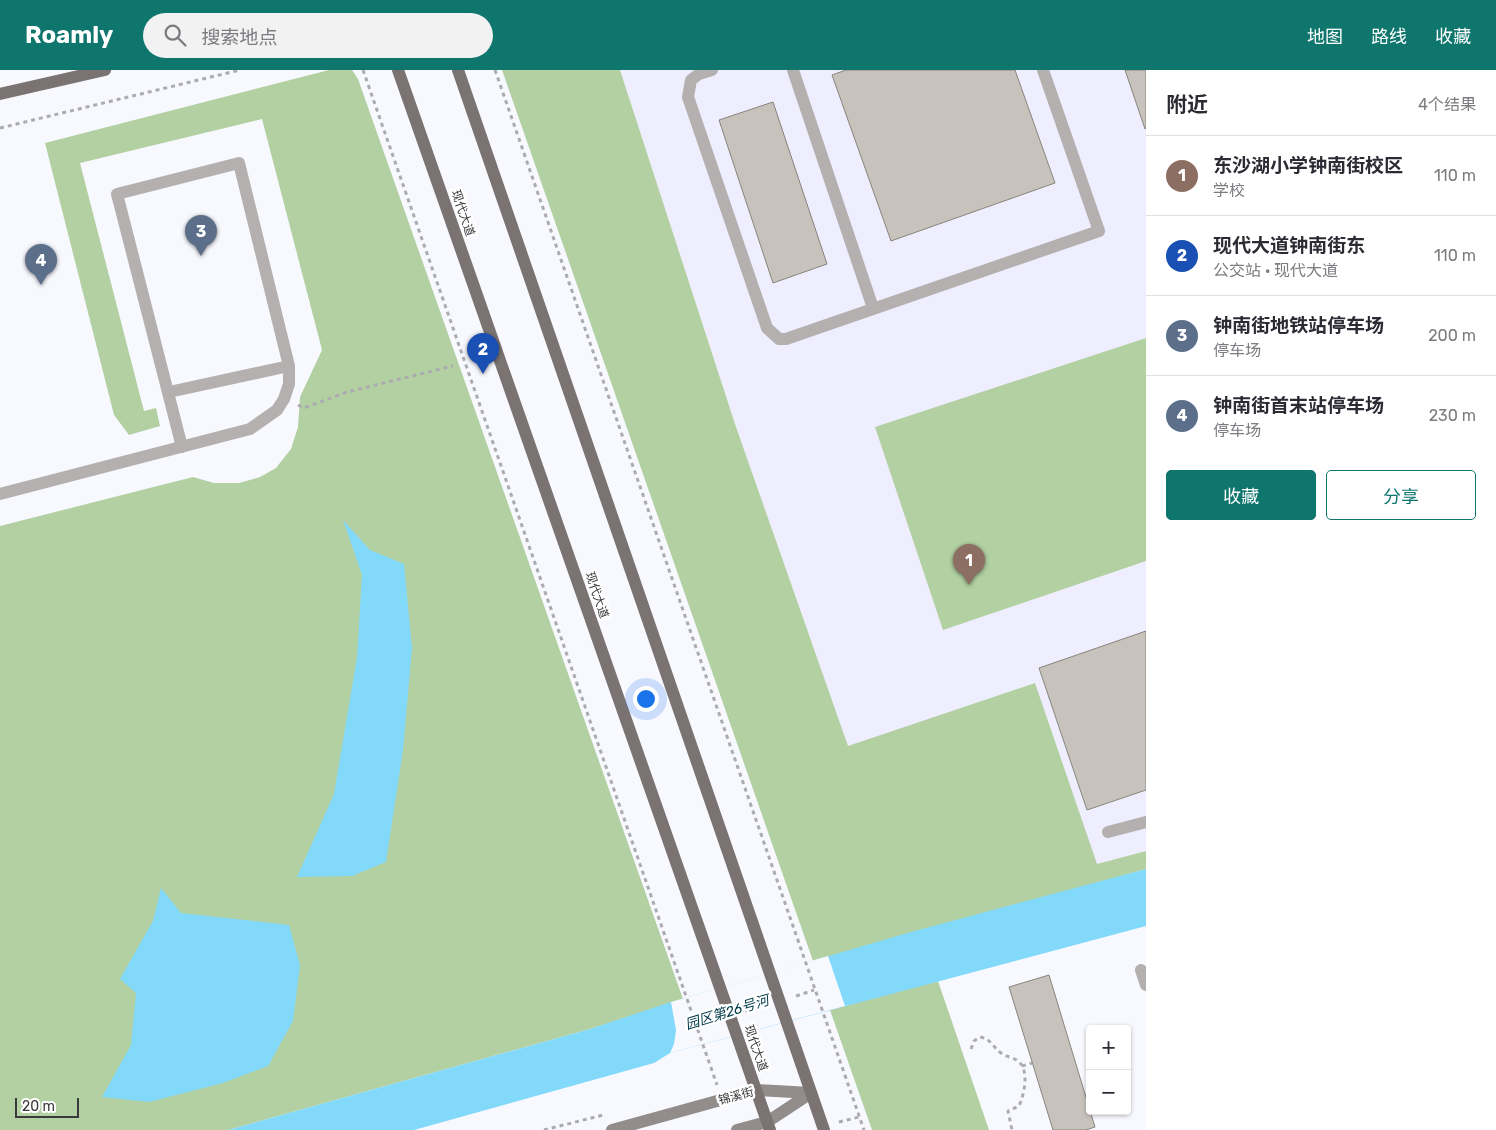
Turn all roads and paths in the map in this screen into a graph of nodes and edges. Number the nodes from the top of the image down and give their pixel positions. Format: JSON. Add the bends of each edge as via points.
{"nodes":[{"id":1,"x":105,"y":70,"type":"edge"},
{"id":2,"x":240,"y":70,"type":"edge"},
{"id":3,"x":363,"y":70,"type":"edge"},
{"id":4,"x":398,"y":70,"type":"edge"},
{"id":5,"x":458,"y":70,"type":"edge"},
{"id":6,"x":495,"y":70,"type":"edge"},
{"id":7,"x":712,"y":70,"type":"edge"},
{"id":8,"x":793,"y":70,"type":"edge"},
{"id":9,"x":1043,"y":70,"type":"edge"},
{"id":10,"x":0,"y":94,"type":"edge"},
{"id":11,"x":0,"y":128,"type":"edge"},
{"id":12,"x":873,"y":308,"type":"junction"},
{"id":13,"x":289,"y":366,"type":"junction"},
{"id":14,"x":453,"y":366,"type":"dead end"},
{"id":15,"x":169,"y":392,"type":"junction"},
{"id":16,"x":284,"y":399,"type":"junction"},
{"id":17,"x":182,"y":447,"type":"junction"},
{"id":18,"x":0,"y":494,"type":"edge"},
{"id":19,"x":1146,"y":822,"type":"edge"},
{"id":20,"x":1108,"y":832,"type":"dead end"},
{"id":21,"x":1141,"y":970,"type":"dead end"},
{"id":22,"x":1146,"y":986,"type":"edge"},
{"id":23,"x":814,"y":990,"type":"junction"},
{"id":24,"x":779,"y":1001,"type":"junction"},
{"id":25,"x":730,"y":1015,"type":"junction"},
{"id":26,"x":697,"y":1025,"type":"junction"},
{"id":27,"x":703,"y":1044,"type":"dead end"},
{"id":28,"x":971,"y":1049,"type":"dead end"},
{"id":29,"x":1032,"y":1063,"type":"dead end"},
{"id":30,"x":1022,"y":1066,"type":"junction"},
{"id":31,"x":757,"y":1090,"type":"junction"},
{"id":32,"x":811,"y":1093,"type":"junction"},
{"id":33,"x":768,"y":1126,"type":"edge"},
{"id":34,"x":612,"y":1130,"type":"edge"},
{"id":35,"x":737,"y":1130,"type":"edge"},
{"id":36,"x":824,"y":1130,"type":"edge"},
{"id":37,"x":864,"y":1130,"type":"edge"},
{"id":38,"x":1012,"y":1130,"type":"edge"}],
"edges":[{"from":1,"to":10,"type":"main road"},
{"from":2,"to":11,"type":"path"},
{"from":3,"to":26,"type":"path"},
{"from":4,"to":25,"type":"main road","name":"现代大道"},
{"from":5,"to":24,"type":"main road"},
{"from":6,"to":23,"type":"path"},
{"from":7,"to":12,"type":"street","via":[[691,80],[688,97],[766,328],[779,339],[786,339]]},
{"from":8,"to":12,"type":"street"},
{"from":9,"to":12,"type":"street","via":[[1099,231]]},
{"from":13,"to":15,"type":"street"},
{"from":13,"to":15,"type":"street","via":[[239,163],[117,194]]},
{"from":13,"to":16,"type":"street","via":[[289,384]]},
{"from":14,"to":16,"type":"path","via":[[348,392],[304,408]]},
{"from":15,"to":17,"type":"street"},
{"from":16,"to":17,"type":"street","via":[[277,410],[250,429]]},
{"from":17,"to":18,"type":"street"},
{"from":19,"to":20,"type":"street"},
{"from":21,"to":22,"type":"street"},
{"from":23,"to":24,"type":"path"},
{"from":23,"to":37,"type":"path"},
{"from":24,"to":25,"type":"path"},
{"from":24,"to":32,"type":"main road"},
{"from":25,"to":26,"type":"path"},
{"from":25,"to":31,"type":"main road","name":"现代大道"},
{"from":26,"to":27,"type":"path"},
{"from":28,"to":30,"type":"path","via":[[974,1041],[980,1037],[987,1038],[1002,1054],[1017,1060]]},
{"from":29,"to":30,"type":"path"},
{"from":30,"to":38,"type":"path","via":[[1025,1081],[1021,1101],[1019,1106],[1008,1111]]},
{"from":31,"to":32,"type":"main road","name":"锦溪街"},
{"from":31,"to":33,"type":"main road","name":"现代大道"},
{"from":31,"to":34,"type":"main road","name":"锦溪街"},
{"from":32,"to":33,"type":"main road"},
{"from":32,"to":36,"type":"main road"},
{"from":33,"to":35,"type":"main road"}]}
